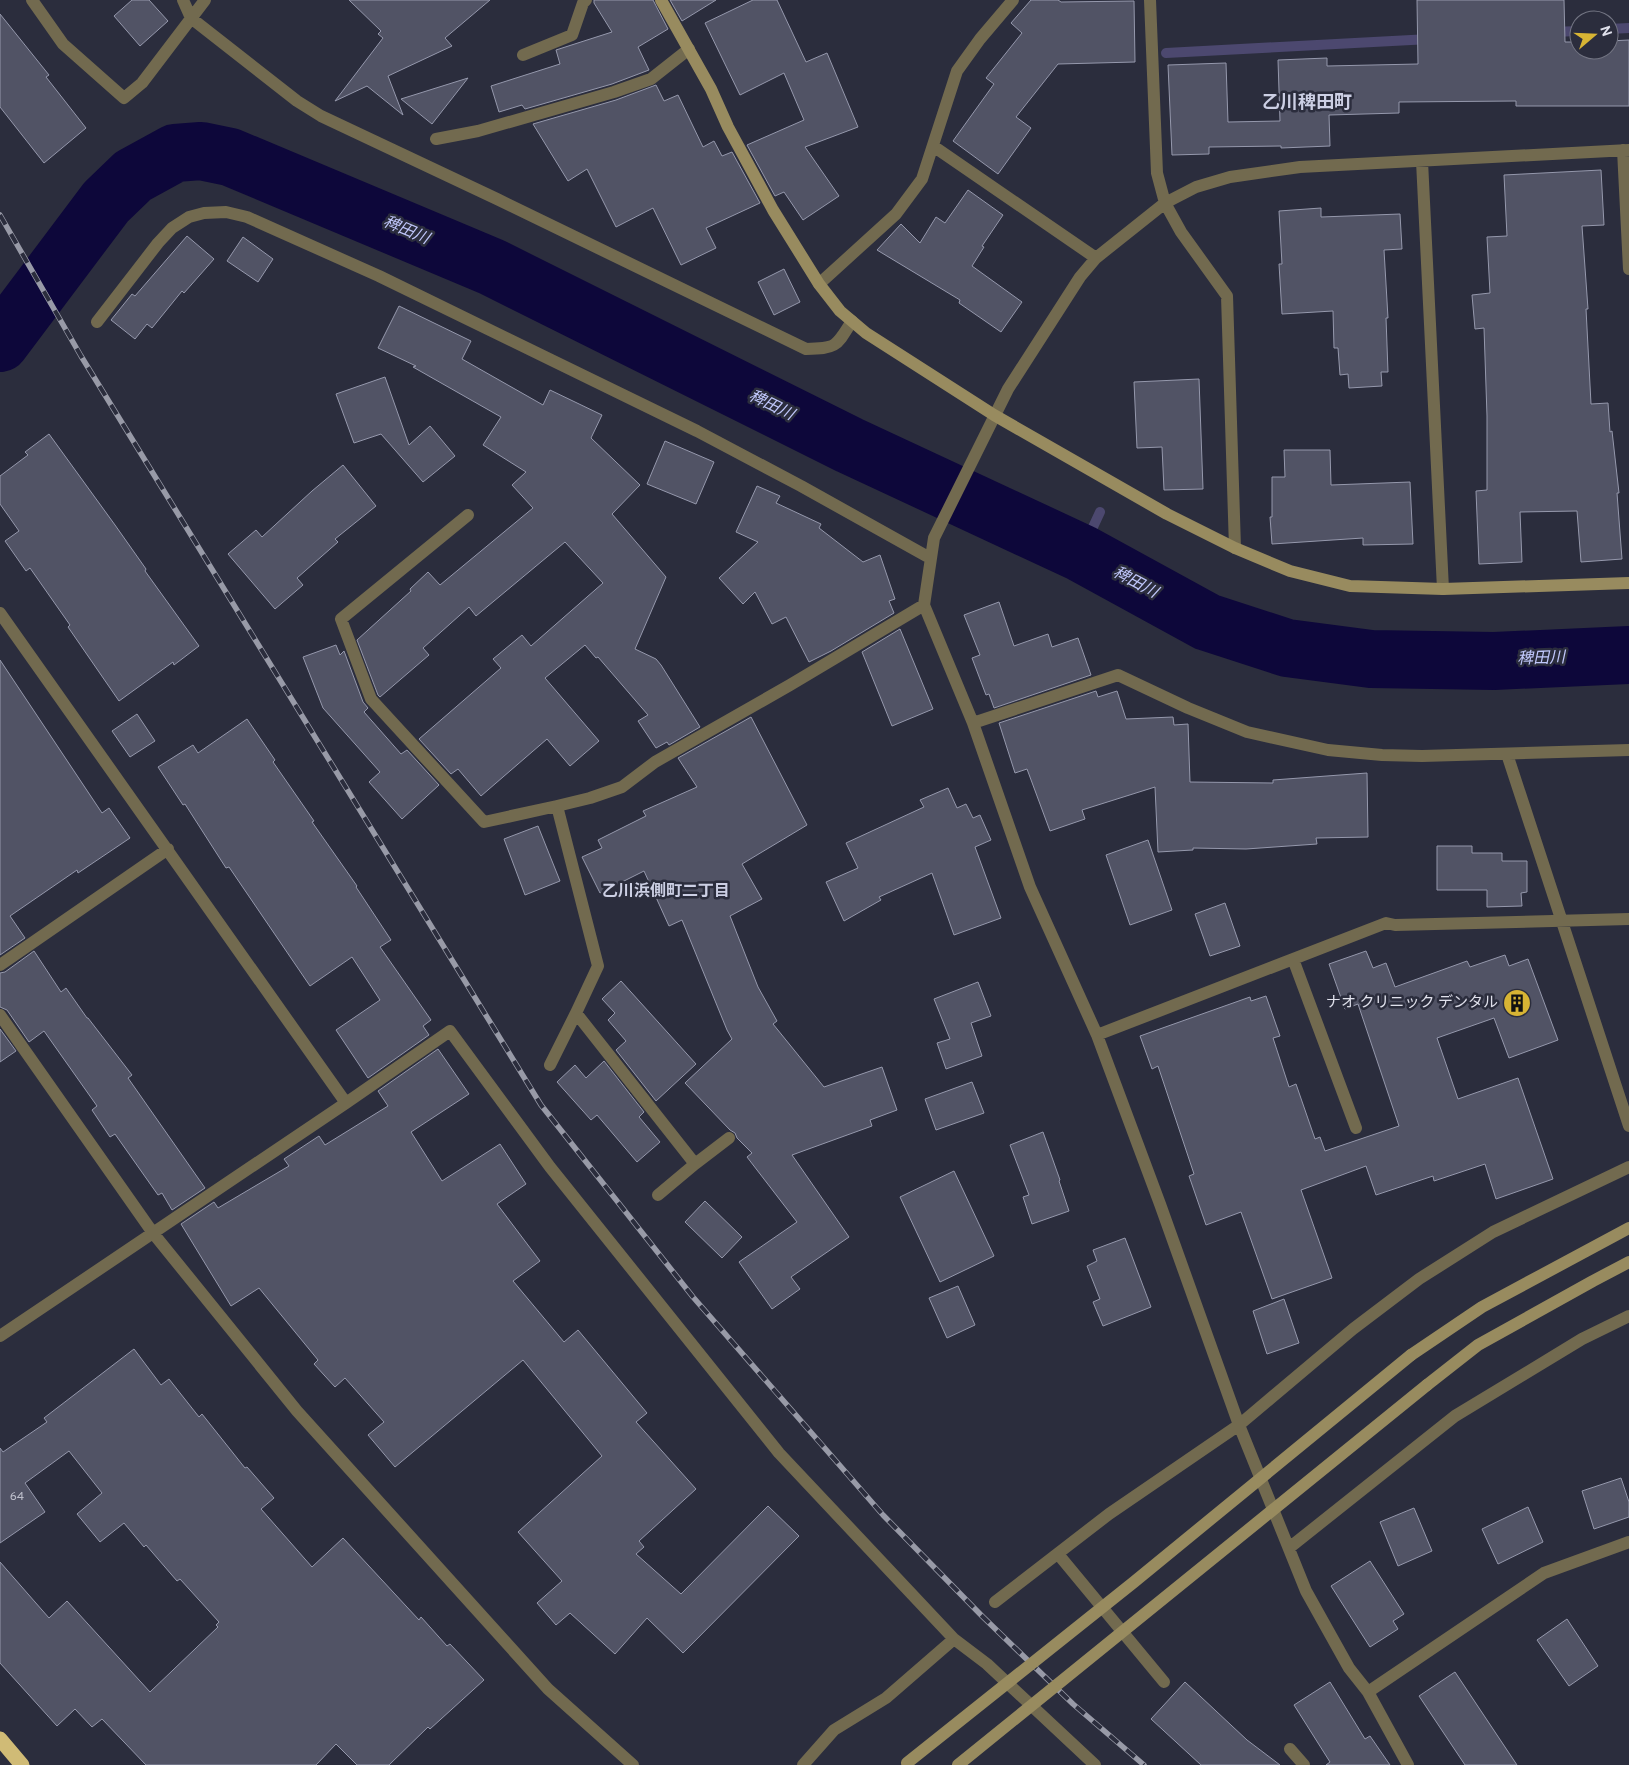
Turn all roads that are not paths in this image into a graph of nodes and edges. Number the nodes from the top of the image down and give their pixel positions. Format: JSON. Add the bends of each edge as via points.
{"nodes":[{"id":1,"x":32,"y":0,"type":"edge"},
{"id":2,"x":183,"y":0,"type":"edge"},
{"id":3,"x":205,"y":0,"type":"edge"},
{"id":4,"x":586,"y":0,"type":"edge"},
{"id":5,"x":661,"y":0,"type":"edge"},
{"id":6,"x":1013,"y":0,"type":"edge"},
{"id":7,"x":1150,"y":0,"type":"edge"},
{"id":8,"x":190,"y":18,"type":"junction"},
{"id":9,"x":689,"y":50,"type":"junction"},
{"id":10,"x":524,"y":55,"type":"dead end"},
{"id":11,"x":436,"y":140,"type":"dead end"},
{"id":12,"x":933,"y":146,"type":"junction"},
{"id":13,"x":1626,"y":150,"type":"edge"},
{"id":14,"x":1422,"y":161,"type":"junction"},
{"id":15,"x":1165,"y":203,"type":"junction"},
{"id":16,"x":1096,"y":258,"type":"junction"},
{"id":17,"x":1629,"y":269,"type":"edge"},
{"id":18,"x":819,"y":284,"type":"junction"},
{"id":19,"x":852,"y":321,"type":"junction"},
{"id":20,"x":97,"y":322,"type":"dead end"},
{"id":21,"x":994,"y":415,"type":"junction"},
{"id":22,"x":468,"y":515,"type":"dead end"},
{"id":23,"x":1235,"y":548,"type":"junction"},
{"id":24,"x":930,"y":558,"type":"junction"},
{"id":25,"x":1629,"y":583,"type":"edge"},
{"id":26,"x":1443,"y":589,"type":"junction"},
{"id":27,"x":924,"y":605,"type":"junction"},
{"id":28,"x":0,"y":613,"type":"edge"},
{"id":29,"x":973,"y":723,"type":"junction"},
{"id":30,"x":1629,"y":750,"type":"edge"},
{"id":31,"x":1508,"y":754,"type":"junction"},
{"id":32,"x":557,"y":806,"type":"junction"},
{"id":33,"x":168,"y":849,"type":"junction"},
{"id":34,"x":1629,"y":918,"type":"edge"},
{"id":35,"x":1563,"y":920,"type":"junction"},
{"id":36,"x":1294,"y":959,"type":"junction"},
{"id":37,"x":0,"y":965,"type":"edge"},
{"id":38,"x":576,"y":1013,"type":"junction"},
{"id":39,"x":0,"y":1015,"type":"edge"},
{"id":40,"x":1096,"y":1035,"type":"junction"},
{"id":41,"x":550,"y":1066,"type":"dead end"},
{"id":42,"x":346,"y":1103,"type":"junction"},
{"id":43,"x":1629,"y":1126,"type":"edge"},
{"id":44,"x":1356,"y":1128,"type":"dead end"},
{"id":45,"x":729,"y":1138,"type":"dead end"},
{"id":46,"x":695,"y":1164,"type":"junction"},
{"id":47,"x":1629,"y":1167,"type":"edge"},
{"id":48,"x":658,"y":1195,"type":"dead end"},
{"id":49,"x":1629,"y":1228,"type":"edge"},
{"id":50,"x":153,"y":1233,"type":"junction"},
{"id":51,"x":1629,"y":1262,"type":"edge"},
{"id":52,"x":1629,"y":1316,"type":"edge"},
{"id":53,"x":0,"y":1336,"type":"edge"},
{"id":54,"x":1239,"y":1425,"type":"junction"},
{"id":55,"x":1629,"y":1542,"type":"edge"},
{"id":56,"x":1289,"y":1548,"type":"junction"},
{"id":57,"x":1058,"y":1554,"type":"junction"},
{"id":58,"x":995,"y":1602,"type":"dead end"},
{"id":59,"x":954,"y":1638,"type":"junction"},
{"id":60,"x":1164,"y":1682,"type":"dead end"},
{"id":61,"x":1368,"y":1692,"type":"junction"},
{"id":62,"x":0,"y":1740,"type":"edge"},
{"id":63,"x":1290,"y":1749,"type":"dead end"},
{"id":64,"x":905,"y":1764,"type":"edge"},
{"id":65,"x":22,"y":1765,"type":"edge"},
{"id":66,"x":633,"y":1765,"type":"edge"},
{"id":67,"x":803,"y":1765,"type":"edge"},
{"id":68,"x":958,"y":1765,"type":"edge"},
{"id":69,"x":1095,"y":1765,"type":"edge"},
{"id":70,"x":1304,"y":1765,"type":"edge"},
{"id":71,"x":1408,"y":1765,"type":"edge"}],
"edges":[{"from":1,"to":8,"type":"street","via":[[63,44],[124,98],[142,84]]},
{"from":2,"to":8,"type":"street"},
{"from":3,"to":8,"type":"street"},
{"from":4,"to":10,"type":"street","via":[[572,35]]},
{"from":5,"to":9,"type":"street"},
{"from":6,"to":12,"type":"street","via":[[957,71]]},
{"from":7,"to":15,"type":"street","via":[[1157,173]]},
{"from":8,"to":19,"type":"street","via":[[321,116],[806,349],[827,348],[839,342]]},
{"from":9,"to":11,"type":"street","via":[[651,79],[478,131]]},
{"from":9,"to":18,"type":"street","via":[[768,202]]},
{"from":12,"to":16,"type":"street"},
{"from":12,"to":18,"type":"street","via":[[922,179],[896,214]]},
{"from":13,"to":14,"type":"street"},
{"from":13,"to":17,"type":"street"},
{"from":14,"to":15,"type":"street","via":[[1300,166],[1230,177],[1196,187]]},
{"from":14,"to":26,"type":"street"},
{"from":15,"to":16,"type":"street"},
{"from":15,"to":23,"type":"street","via":[[1181,232],[1227,296]]},
{"from":16,"to":21,"type":"street","via":[[1080,277]]},
{"from":18,"to":19,"type":"street"},
{"from":19,"to":21,"type":"street"},
{"from":20,"to":24,"type":"street","via":[[172,228],[204,212],[226,212],[246,217],[379,276],[697,431]]},
{"from":21,"to":23,"type":"street","via":[[1159,509]]},
{"from":21,"to":24,"type":"street","via":[[934,538]]},
{"from":22,"to":32,"type":"street","via":[[341,620],[371,700],[484,822]]},
{"from":23,"to":26,"type":"street","via":[[1290,571],[1350,586]]},
{"from":24,"to":27,"type":"street"},
{"from":25,"to":26,"type":"street"},
{"from":27,"to":29,"type":"street"},
{"from":27,"to":32,"type":"street","via":[[656,762],[622,787]]},
{"from":28,"to":33,"type":"street"},
{"from":29,"to":31,"type":"street","via":[[1118,675],[1247,732],[1328,750],[1422,756]]},
{"from":29,"to":40,"type":"street","via":[[1030,887]]},
{"from":30,"to":31,"type":"street"},
{"from":31,"to":35,"type":"street"},
{"from":32,"to":38,"type":"street","via":[[598,966]]},
{"from":33,"to":37,"type":"street"},
{"from":33,"to":42,"type":"street"},
{"from":34,"to":35,"type":"street"},
{"from":35,"to":36,"type":"street","via":[[1386,923]]},
{"from":35,"to":43,"type":"street"},
{"from":36,"to":40,"type":"street"},
{"from":36,"to":44,"type":"street"},
{"from":38,"to":41,"type":"street"},
{"from":38,"to":46,"type":"street"},
{"from":39,"to":50,"type":"street"},
{"from":40,"to":54,"type":"street"},
{"from":42,"to":50,"type":"street"},
{"from":42,"to":59,"type":"street","via":[[450,1030],[555,1174],[779,1453]]},
{"from":45,"to":46,"type":"street"},
{"from":46,"to":48,"type":"street"},
{"from":47,"to":54,"type":"street","via":[[1493,1232],[1419,1279],[1353,1329]]},
{"from":49,"to":64,"type":"street","bridge":true,"via":[[1482,1307],[1410,1355],[1142,1576]]},
{"from":50,"to":53,"type":"street"},
{"from":50,"to":66,"type":"street","via":[[303,1419],[548,1689]]},
{"from":51,"to":68,"type":"street","bridge":true,"via":[[1478,1345]]},
{"from":52,"to":56,"type":"street","via":[[1582,1339],[1455,1416]]},
{"from":54,"to":56,"type":"street"},
{"from":54,"to":57,"type":"street","via":[[1109,1514]]},
{"from":55,"to":61,"type":"street","via":[[1544,1573]]},
{"from":56,"to":61,"type":"street","via":[[1306,1591],[1349,1668]]},
{"from":57,"to":58,"type":"street"},
{"from":57,"to":60,"type":"street"},
{"from":59,"to":67,"type":"street","via":[[886,1698],[834,1730]]},
{"from":59,"to":69,"type":"street","via":[[987,1664]]},
{"from":61,"to":71,"type":"street"},
{"from":62,"to":65,"type":"highway"},
{"from":63,"to":70,"type":"street"}]}
